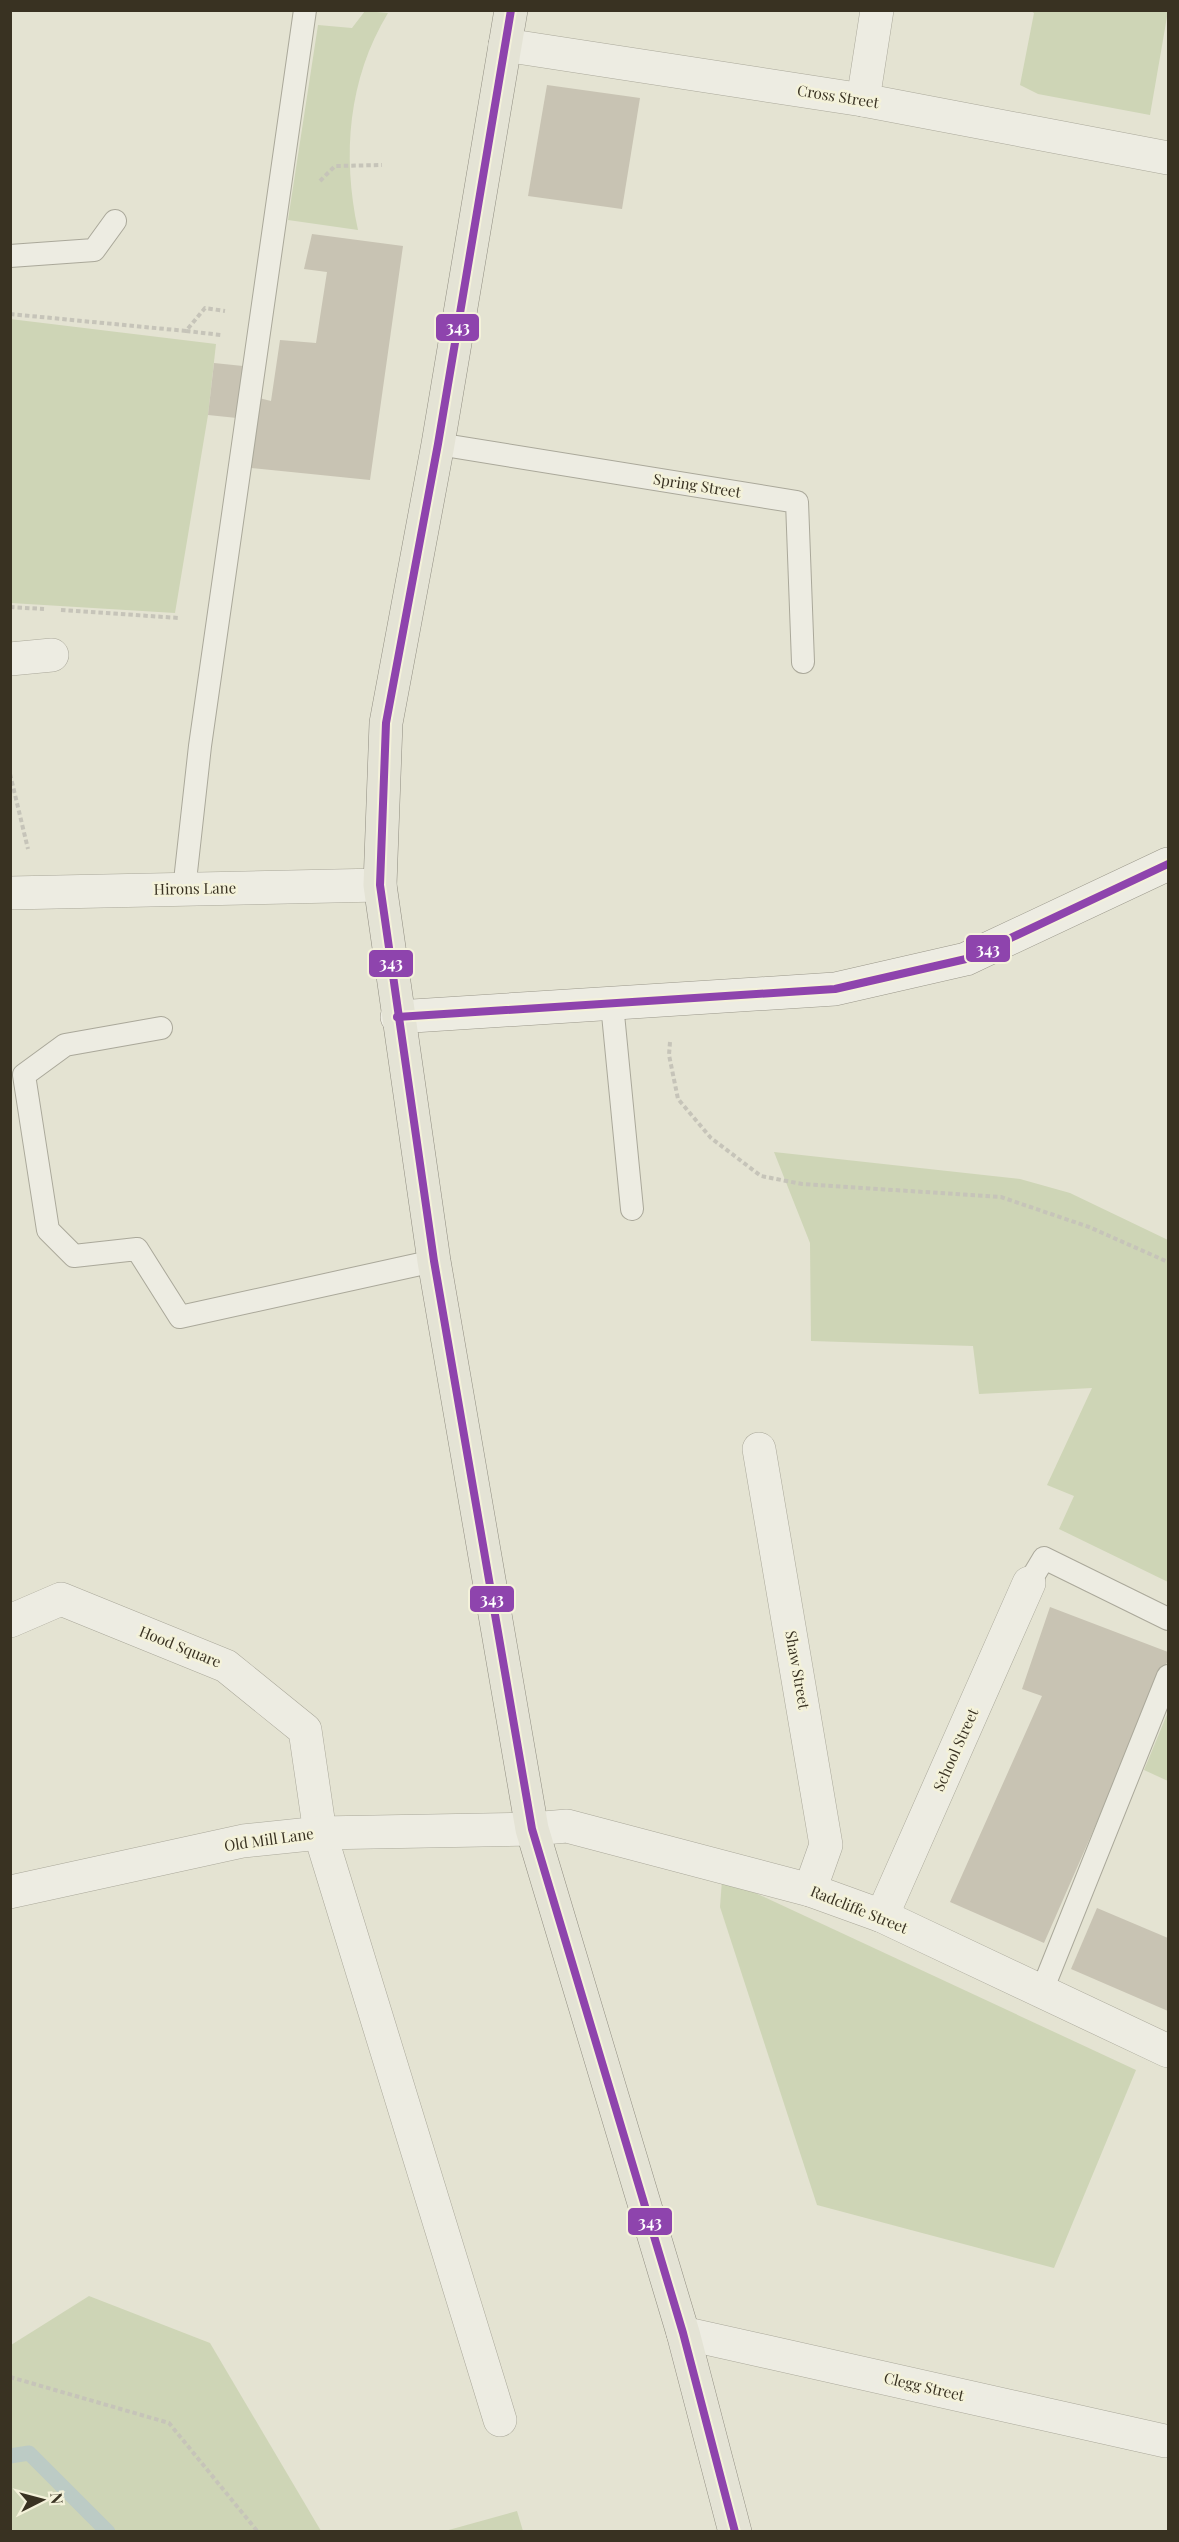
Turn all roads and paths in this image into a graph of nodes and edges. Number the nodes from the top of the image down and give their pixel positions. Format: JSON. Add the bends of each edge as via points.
{"nodes":[{"id":1,"x":305,"y":10,"type":"edge"},
{"id":2,"x":511,"y":10,"type":"edge"},
{"id":3,"x":877,"y":10,"type":"edge"},
{"id":4,"x":505,"y":45,"type":"junction"},
{"id":5,"x":863,"y":100,"type":"junction"},
{"id":6,"x":1168,"y":158,"type":"edge"},
{"id":7,"x":355,"y":164,"type":"dead end"},
{"id":8,"x":382,"y":165,"type":"dead end"},
{"id":9,"x":115,"y":221,"type":"dead end"},
{"id":10,"x":10,"y":256,"type":"edge"},
{"id":11,"x":10,"y":314,"type":"edge"},
{"id":12,"x":262,"y":316,"type":"junction"},
{"id":13,"x":186,"y":331,"type":"junction"},
{"id":14,"x":220,"y":346,"type":"dead end"},
{"id":15,"x":438,"y":444,"type":"junction"},
{"id":16,"x":181,"y":606,"type":"dead end"},
{"id":17,"x":10,"y":607,"type":"edge"},
{"id":18,"x":52,"y":655,"type":"dead end"},
{"id":19,"x":10,"y":659,"type":"edge"},
{"id":20,"x":803,"y":662,"type":"dead end"},
{"id":21,"x":10,"y":774,"type":"edge"},
{"id":22,"x":1168,"y":864,"type":"edge"},
{"id":23,"x":380,"y":885,"type":"junction"},
{"id":24,"x":184,"y":890,"type":"junction"},
{"id":25,"x":22,"y":896,"type":"edge"},
{"id":26,"x":674,"y":1000,"type":"junction"},
{"id":27,"x":612,"y":1004,"type":"junction"},
{"id":28,"x":398,"y":1017,"type":"junction"},
{"id":29,"x":161,"y":1028,"type":"dead end"},
{"id":30,"x":633,"y":1209,"type":"dead end"},
{"id":31,"x":434,"y":1261,"type":"junction"},
{"id":32,"x":1168,"y":1262,"type":"edge"},
{"id":33,"x":759,"y":1449,"type":"dead end"},
{"id":34,"x":1029,"y":1583,"type":"joint"},
{"id":35,"x":1168,"y":1619,"type":"edge"},
{"id":36,"x":10,"y":1621,"type":"edge"},
{"id":37,"x":1168,"y":1676,"type":"edge"},
{"id":38,"x":532,"y":1829,"type":"junction"},
{"id":39,"x":320,"y":1833,"type":"junction"},
{"id":40,"x":810,"y":1890,"type":"junction"},
{"id":41,"x":10,"y":1892,"type":"edge"},
{"id":42,"x":882,"y":1916,"type":"junction"},
{"id":43,"x":1041,"y":1993,"type":"junction"},
{"id":44,"x":1168,"y":2050,"type":"edge"},
{"id":45,"x":683,"y":2333,"type":"junction"},
{"id":46,"x":10,"y":2377,"type":"edge"},
{"id":47,"x":500,"y":2421,"type":"dead end"},
{"id":48,"x":1165,"y":2441,"type":"dead end"},
{"id":49,"x":258,"y":2532,"type":"edge"},
{"id":50,"x":735,"y":2532,"type":"edge"}],
"edges":[{"from":1,"to":12,"type":"lane"},
{"from":2,"to":4,"type":"main road"},
{"from":3,"to":5,"type":"street"},
{"from":4,"to":5,"type":"street","name":"Cross Street"},
{"from":4,"to":15,"type":"main road"},
{"from":5,"to":6,"type":"street","name":"Cross Street"},
{"from":7,"to":8,"type":"path"},
{"from":9,"to":10,"type":"lane","via":[[94,250]]},
{"from":11,"to":13,"type":"path"},
{"from":12,"to":13,"type":"path","via":[[205,308]]},
{"from":12,"to":24,"type":"lane","via":[[200,747]]},
{"from":13,"to":14,"type":"path","via":[[222,335]]},
{"from":15,"to":20,"type":"lane","name":"Spring Street","via":[[797,502]]},
{"from":15,"to":23,"type":"main road","via":[[386,723]]},
{"from":16,"to":17,"type":"path","via":[[179,618]]},
{"from":18,"to":19,"type":"street"},
{"from":21,"to":25,"type":"path"},
{"from":22,"to":26,"type":"street","via":[[966,959],[835,989]]},
{"from":23,"to":24,"type":"street","name":"Hirons Lane"},
{"from":23,"to":28,"type":"main road"},
{"from":24,"to":25,"type":"street","name":"Hirons Lane"},
{"from":26,"to":27,"type":"street"},
{"from":26,"to":32,"type":"path","via":[[669,1055],[678,1099],[711,1138],[761,1176],[802,1184],[1001,1197],[1089,1227]]},
{"from":27,"to":28,"type":"street"},
{"from":27,"to":30,"type":"lane"},
{"from":28,"to":31,"type":"main road"},
{"from":29,"to":31,"type":"lane","via":[[65,1045],[24,1075],[48,1230],[74,1256],[136,1249],[180,1317]]},
{"from":31,"to":38,"type":"main road"},
{"from":33,"to":40,"type":"street","name":"Shaw Street","via":[[826,1845]]},
{"from":34,"to":35,"type":"lane","via":[[1044,1558]]},
{"from":34,"to":42,"type":"street","name":"School Street"},
{"from":36,"to":39,"type":"street","name":"Hood Square","via":[[61,1599],[226,1666],[304,1730]]},
{"from":37,"to":43,"type":"lane"},
{"from":38,"to":39,"type":"street","name":"Old Mill Lane"},
{"from":38,"to":40,"type":"street","name":"Radcliffe Street","via":[[567,1826]]},
{"from":38,"to":45,"type":"main road"},
{"from":39,"to":41,"type":"street","name":"Old Mill Lane","via":[[243,1841]]},
{"from":39,"to":47,"type":"street","name":"Hood Square"},
{"from":40,"to":42,"type":"street","name":"Radcliffe Street"},
{"from":42,"to":43,"type":"street","name":"Radcliffe Street"},
{"from":43,"to":44,"type":"street","name":"Radcliffe Street"},
{"from":45,"to":48,"type":"street","name":"Clegg Street"},
{"from":45,"to":50,"type":"main road"},
{"from":46,"to":49,"type":"path","via":[[169,2423]]}]}
